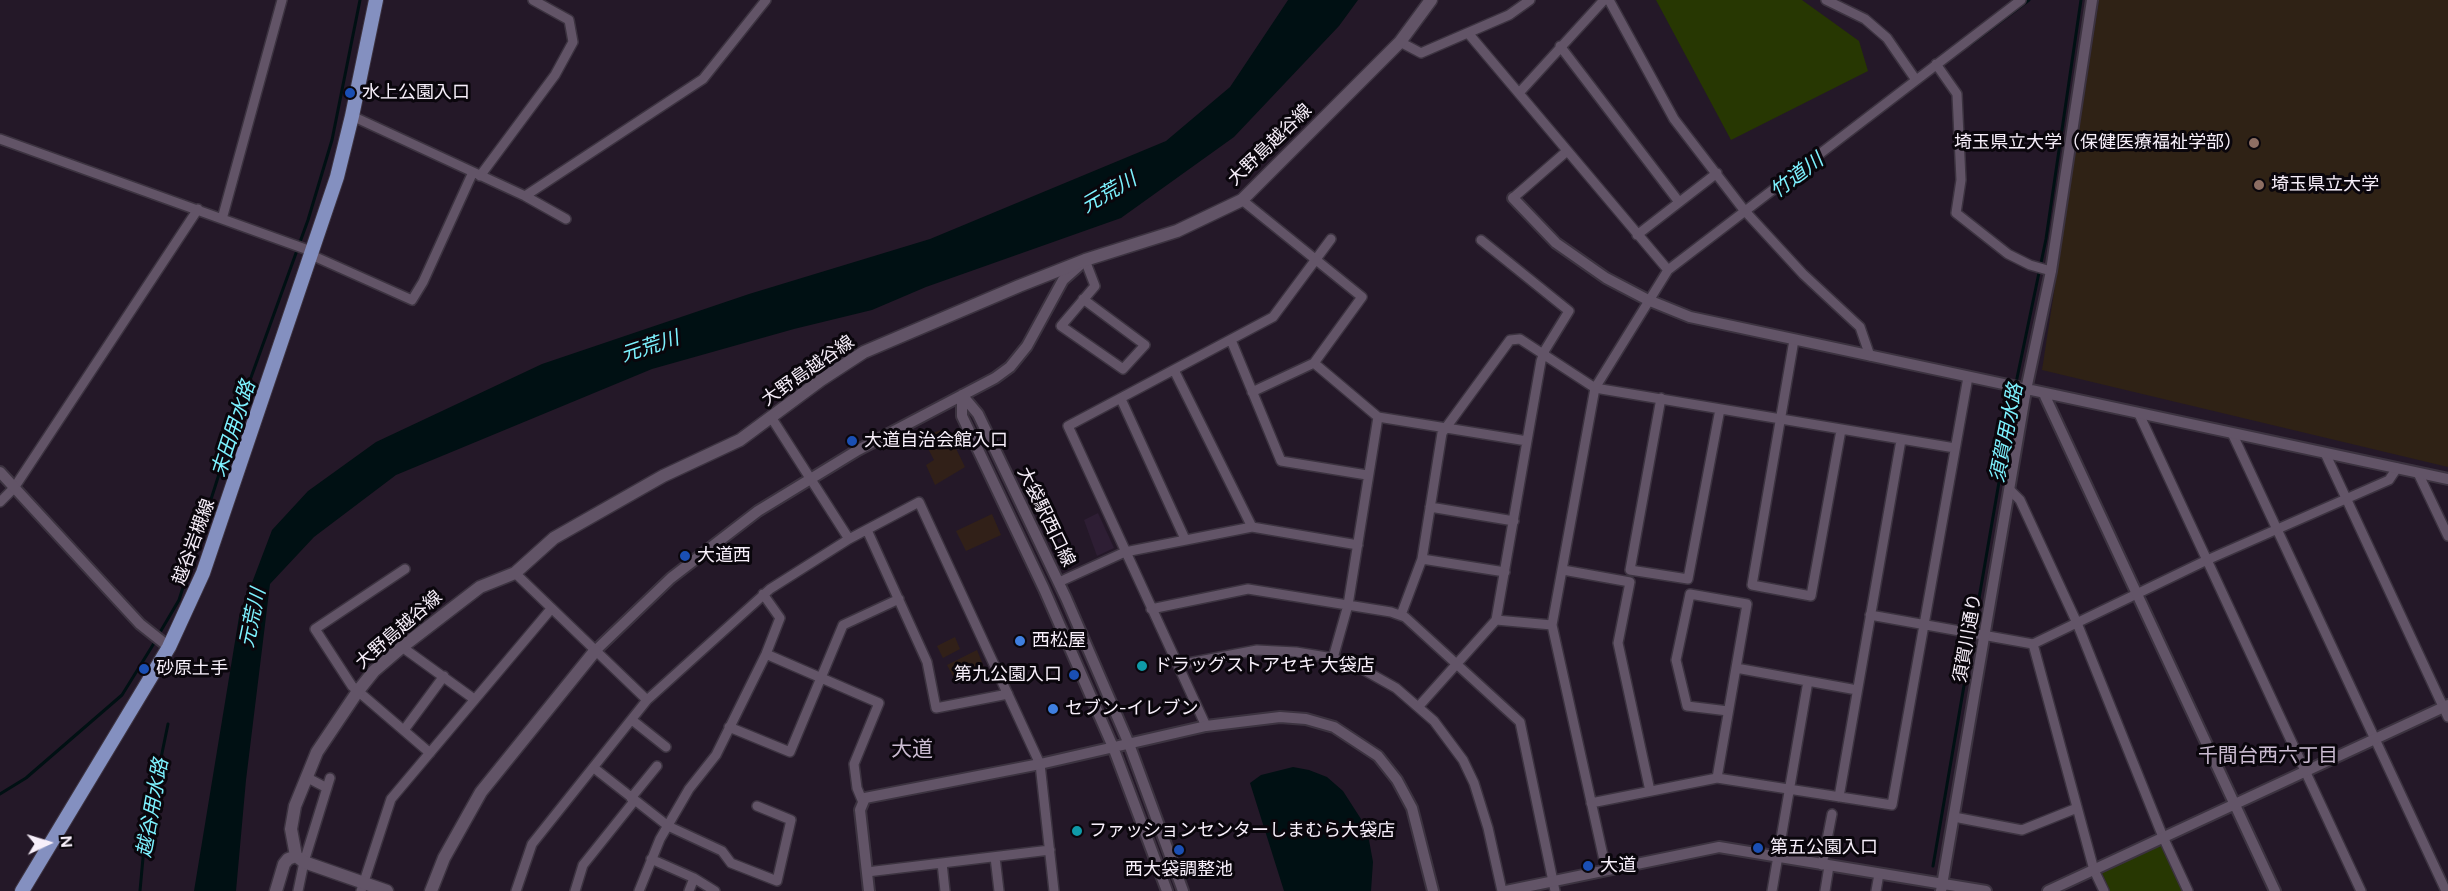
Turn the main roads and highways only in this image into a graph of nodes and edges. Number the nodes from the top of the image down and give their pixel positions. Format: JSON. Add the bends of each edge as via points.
{"nodes":[{"id":1,"x":376,"y":0,"type":"edge"},
{"id":2,"x":1431,"y":0,"type":"edge"},
{"id":3,"x":595,"y":651,"type":"road end"},
{"id":4,"x":300,"y":859,"type":"junction"},
{"id":5,"x":363,"y":887,"type":"edge"},
{"id":6,"x":22,"y":891,"type":"edge"},
{"id":7,"x":276,"y":891,"type":"edge"},
{"id":8,"x":387,"y":891,"type":"edge"},
{"id":9,"x":431,"y":891,"type":"edge"}],
"edges":[{"from":1,"to":6,"type":"main road","name":"越谷岩槻線","via":[[337,177],[303,249],[203,573]]},
{"from":2,"to":4,"type":"main road","name":"大野島越谷線","via":[[1400,42],[1242,200],[1177,231],[1085,260],[864,352],[740,440],[663,476],[554,538],[515,573],[480,586],[374,671],[317,752],[295,806],[291,829]]},
{"from":3,"to":9,"type":"main road","via":[[481,792],[444,858]]},
{"from":4,"to":5,"type":"main road"},
{"from":4,"to":7,"type":"main road","via":[[288,859],[284,864]]},
{"from":5,"to":8,"type":"main road"}]}
